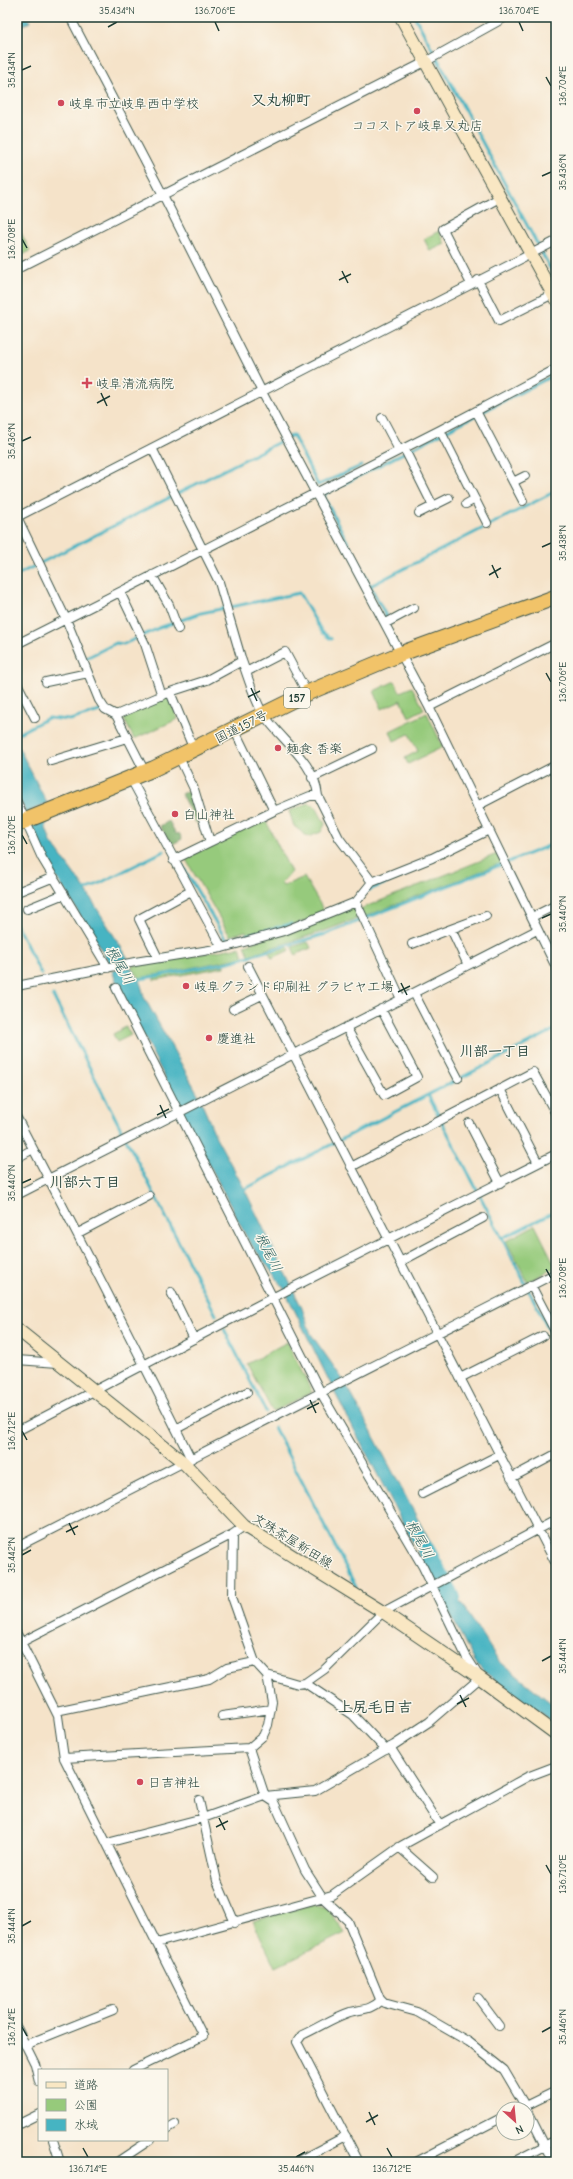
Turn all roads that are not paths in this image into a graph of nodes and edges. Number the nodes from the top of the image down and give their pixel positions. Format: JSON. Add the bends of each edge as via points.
{"nodes":[{"id":1,"x":70,"y":17,"type":"edge"},
{"id":2,"x":401,"y":17,"type":"edge"},
{"id":3,"x":506,"y":17,"type":"edge"},
{"id":4,"x":425,"y":62,"type":"junction"},
{"id":5,"x":163,"y":195,"type":"junction"},
{"id":6,"x":501,"y":197,"type":"junction"},
{"id":7,"x":556,"y":241,"type":"edge"},
{"id":8,"x":531,"y":254,"type":"junction"},
{"id":9,"x":17,"y":269,"type":"edge"},
{"id":10,"x":475,"y":282,"type":"junction"},
{"id":11,"x":554,"y":297,"type":"edge"},
{"id":12,"x":556,"y":369,"type":"edge"},
{"id":13,"x":262,"y":392,"type":"junction"},
{"id":14,"x":476,"y":411,"type":"junction"},
{"id":15,"x":382,"y":418,"type":"dead end"},
{"id":16,"x":440,"y":430,"type":"junction"},
{"id":17,"x":152,"y":448,"type":"junction"},
{"id":18,"x":402,"y":449,"type":"junction"},
{"id":19,"x":525,"y":476,"type":"dead end"},
{"id":20,"x":513,"y":482,"type":"junction"},
{"id":21,"x":314,"y":492,"type":"junction"},
{"id":22,"x":449,"y":498,"type":"dead end"},
{"id":23,"x":475,"y":499,"type":"junction"},
{"id":24,"x":523,"y":501,"type":"dead end"},
{"id":25,"x":466,"y":504,"type":"dead end"},
{"id":26,"x":433,"y":506,"type":"junction"},
{"id":27,"x":420,"y":513,"type":"dead end"},
{"id":28,"x":487,"y":522,"type":"dead end"},
{"id":29,"x":203,"y":550,"type":"junction"},
{"id":30,"x":152,"y":575,"type":"junction"},
{"id":31,"x":120,"y":592,"type":"junction"},
{"id":32,"x":556,"y":596,"type":"edge"},
{"id":33,"x":414,"y":608,"type":"dead end"},
{"id":34,"x":66,"y":619,"type":"junction"},
{"id":35,"x":386,"y":623,"type":"junction"},
{"id":36,"x":178,"y":628,"type":"dead end"},
{"id":37,"x":17,"y":644,"type":"edge"},
{"id":38,"x":554,"y":644,"type":"dead end"},
{"id":39,"x":400,"y":654,"type":"junction"},
{"id":40,"x":242,"y":661,"type":"junction"},
{"id":41,"x":246,"y":672,"type":"junction"},
{"id":42,"x":88,"y":673,"type":"junction"},
{"id":43,"x":46,"y":682,"type":"dead end"},
{"id":44,"x":17,"y":683,"type":"edge"},
{"id":45,"x":307,"y":693,"type":"junction"},
{"id":46,"x":166,"y":694,"type":"junction"},
{"id":47,"x":429,"y":707,"type":"junction"},
{"id":48,"x":116,"y":715,"type":"junction"},
{"id":49,"x":264,"y":715,"type":"junction"},
{"id":50,"x":35,"y":718,"type":"dead end"},
{"id":51,"x":234,"y":729,"type":"junction"},
{"id":52,"x":127,"y":738,"type":"junction"},
{"id":53,"x":372,"y":749,"type":"dead end"},
{"id":54,"x":194,"y":750,"type":"junction"},
{"id":55,"x":179,"y":757,"type":"junction"},
{"id":56,"x":51,"y":762,"type":"dead end"},
{"id":57,"x":556,"y":765,"type":"edge"},
{"id":58,"x":145,"y":772,"type":"junction"},
{"id":59,"x":312,"y":778,"type":"junction"},
{"id":60,"x":131,"y":779,"type":"junction"},
{"id":61,"x":318,"y":796,"type":"junction"},
{"id":62,"x":17,"y":802,"type":"edge"},
{"id":63,"x":477,"y":806,"type":"junction"},
{"id":64,"x":274,"y":811,"type":"junction"},
{"id":65,"x":30,"y":819,"type":"edge"},
{"id":66,"x":490,"y":830,"type":"junction"},
{"id":67,"x":210,"y":842,"type":"junction"},
{"id":68,"x":173,"y":860,"type":"junction"},
{"id":69,"x":54,"y":877,"type":"junction"},
{"id":70,"x":372,"y":882,"type":"junction"},
{"id":71,"x":190,"y":890,"type":"junction"},
{"id":72,"x":17,"y":892,"type":"edge"},
{"id":73,"x":64,"y":894,"type":"junction"},
{"id":74,"x":356,"y":902,"type":"junction"},
{"id":75,"x":556,"y":905,"type":"edge"},
{"id":76,"x":27,"y":909,"type":"dead end"},
{"id":77,"x":486,"y":916,"type":"dead end"},
{"id":78,"x":532,"y":917,"type":"junction"},
{"id":79,"x":451,"y":930,"type":"junction"},
{"id":80,"x":537,"y":930,"type":"junction"},
{"id":81,"x":412,"y":944,"type":"dead end"},
{"id":82,"x":222,"y":948,"type":"junction"},
{"id":83,"x":158,"y":958,"type":"junction"},
{"id":84,"x":468,"y":965,"type":"junction"},
{"id":85,"x":248,"y":966,"type":"dead end"},
{"id":86,"x":556,"y":967,"type":"edge"},
{"id":87,"x":108,"y":968,"type":"junction"},
{"id":88,"x":17,"y":986,"type":"edge"},
{"id":89,"x":116,"y":988,"type":"dead end"},
{"id":90,"x":414,"y":993,"type":"junction"},
{"id":91,"x":262,"y":995,"type":"junction"},
{"id":92,"x":401,"y":999,"type":"junction"},
{"id":93,"x":232,"y":1009,"type":"dead end"},
{"id":94,"x":382,"y":1009,"type":"junction"},
{"id":95,"x":346,"y":1027,"type":"junction"},
{"id":96,"x":293,"y":1054,"type":"junction"},
{"id":97,"x":458,"y":1078,"type":"dead end"},
{"id":98,"x":500,"y":1089,"type":"junction"},
{"id":99,"x":179,"y":1112,"type":"junction"},
{"id":100,"x":556,"y":1114,"type":"edge"},
{"id":101,"x":17,"y":1118,"type":"edge"},
{"id":102,"x":469,"y":1123,"type":"dead end"},
{"id":103,"x":33,"y":1150,"type":"junction"},
{"id":104,"x":556,"y":1154,"type":"edge"},
{"id":105,"x":17,"y":1158,"type":"edge"},
{"id":106,"x":538,"y":1163,"type":"junction"},
{"id":107,"x":351,"y":1167,"type":"junction"},
{"id":108,"x":48,"y":1179,"type":"junction"},
{"id":109,"x":500,"y":1183,"type":"junction"},
{"id":110,"x":17,"y":1195,"type":"edge"},
{"id":111,"x":149,"y":1196,"type":"dead end"},
{"id":112,"x":483,"y":1218,"type":"dead end"},
{"id":113,"x":78,"y":1233,"type":"junction"},
{"id":114,"x":389,"y":1240,"type":"junction"},
{"id":115,"x":400,"y":1262,"type":"junction"},
{"id":116,"x":556,"y":1272,"type":"edge"},
{"id":117,"x":531,"y":1285,"type":"junction"},
{"id":118,"x":170,"y":1292,"type":"dead end"},
{"id":119,"x":272,"y":1298,"type":"junction"},
{"id":120,"x":17,"y":1329,"type":"edge"},
{"id":121,"x":437,"y":1332,"type":"junction"},
{"id":122,"x":556,"y":1333,"type":"edge"},
{"id":123,"x":543,"y":1336,"type":"dead end"},
{"id":124,"x":194,"y":1339,"type":"junction"},
{"id":125,"x":17,"y":1360,"type":"edge"},
{"id":126,"x":62,"y":1363,"type":"junction"},
{"id":127,"x":144,"y":1366,"type":"junction"},
{"id":128,"x":460,"y":1378,"type":"junction"},
{"id":129,"x":96,"y":1390,"type":"junction"},
{"id":130,"x":247,"y":1392,"type":"dead end"},
{"id":131,"x":321,"y":1393,"type":"junction"},
{"id":132,"x":176,"y":1429,"type":"junction"},
{"id":133,"x":17,"y":1431,"type":"edge"},
{"id":134,"x":499,"y":1454,"type":"junction"},
{"id":135,"x":556,"y":1454,"type":"edge"},
{"id":136,"x":187,"y":1460,"type":"junction"},
{"id":137,"x":511,"y":1478,"type":"junction"},
{"id":138,"x":422,"y":1494,"type":"dead end"},
{"id":139,"x":556,"y":1520,"type":"edge"},
{"id":140,"x":244,"y":1526,"type":"junction"},
{"id":141,"x":538,"y":1529,"type":"junction"},
{"id":142,"x":233,"y":1534,"type":"junction"},
{"id":143,"x":17,"y":1547,"type":"edge"},
{"id":144,"x":556,"y":1564,"type":"edge"},
{"id":145,"x":434,"y":1586,"type":"junction"},
{"id":146,"x":383,"y":1612,"type":"junction"},
{"id":147,"x":17,"y":1634,"type":"edge"},
{"id":148,"x":19,"y":1643,"type":"edge"},
{"id":149,"x":255,"y":1662,"type":"junction"},
{"id":150,"x":267,"y":1675,"type":"junction"},
{"id":151,"x":480,"y":1678,"type":"junction"},
{"id":152,"x":304,"y":1683,"type":"junction"},
{"id":153,"x":271,"y":1709,"type":"junction"},
{"id":154,"x":56,"y":1712,"type":"junction"},
{"id":155,"x":222,"y":1716,"type":"dead end"},
{"id":156,"x":556,"y":1734,"type":"edge"},
{"id":157,"x":249,"y":1748,"type":"junction"},
{"id":158,"x":388,"y":1749,"type":"junction"},
{"id":159,"x":64,"y":1758,"type":"junction"},
{"id":160,"x":556,"y":1766,"type":"edge"},
{"id":161,"x":265,"y":1796,"type":"junction"},
{"id":162,"x":199,"y":1800,"type":"dead end"},
{"id":163,"x":203,"y":1818,"type":"junction"},
{"id":164,"x":440,"y":1825,"type":"junction"},
{"id":165,"x":107,"y":1843,"type":"junction"},
{"id":166,"x":399,"y":1847,"type":"junction"},
{"id":167,"x":433,"y":1877,"type":"dead end"},
{"id":168,"x":323,"y":1898,"type":"junction"},
{"id":169,"x":235,"y":1923,"type":"junction"},
{"id":170,"x":157,"y":1943,"type":"junction"},
{"id":171,"x":478,"y":1998,"type":"dead end"},
{"id":172,"x":381,"y":2000,"type":"junction"},
{"id":173,"x":112,"y":2010,"type":"dead end"},
{"id":174,"x":499,"y":2026,"type":"dead end"},
{"id":175,"x":17,"y":2028,"type":"edge"},
{"id":176,"x":25,"y":2045,"type":"junction"},
{"id":177,"x":135,"y":2069,"type":"edge"},
{"id":178,"x":38,"y":2077,"type":"edge"},
{"id":179,"x":556,"y":2091,"type":"edge"},
{"id":180,"x":520,"y":2101,"type":"edge"},
{"id":181,"x":535,"y":2102,"type":"edge"},
{"id":182,"x":38,"y":2114,"type":"edge"},
{"id":183,"x":495,"y":2121,"type":"edge"},
{"id":184,"x":175,"y":2124,"type":"dead end"},
{"id":185,"x":17,"y":2125,"type":"edge"},
{"id":186,"x":535,"y":2127,"type":"edge"},
{"id":187,"x":168,"y":2128,"type":"edge"},
{"id":188,"x":346,"y":2136,"type":"junction"},
{"id":189,"x":556,"y":2140,"type":"edge"},
{"id":190,"x":53,"y":2141,"type":"edge"},
{"id":191,"x":148,"y":2141,"type":"edge"},
{"id":192,"x":545,"y":2145,"type":"junction"},
{"id":193,"x":300,"y":2160,"type":"dead end"},
{"id":194,"x":60,"y":2162,"type":"edge"},
{"id":195,"x":117,"y":2162,"type":"edge"},
{"id":196,"x":359,"y":2162,"type":"edge"},
{"id":197,"x":416,"y":2162,"type":"edge"},
{"id":198,"x":513,"y":2162,"type":"edge"},
{"id":199,"x":553,"y":2162,"type":"edge"}],
"edges":[{"from":1,"to":5,"type":"street"},
{"from":2,"to":4,"type":"main road"},
{"from":3,"to":4,"type":"street"},
{"from":4,"to":5,"type":"street"},
{"from":4,"to":6,"type":"main road"},
{"from":5,"to":9,"type":"street"},
{"from":5,"to":13,"type":"street"},
{"from":6,"to":8,"type":"main road"},
{"from":6,"to":10,"type":"street","via":[[443,229]]},
{"from":7,"to":8,"type":"street"},
{"from":8,"to":10,"type":"street"},
{"from":8,"to":11,"type":"main road"},
{"from":10,"to":11,"type":"street","via":[[499,320]]},
{"from":10,"to":13,"type":"street"},
{"from":12,"to":14,"type":"street"},
{"from":13,"to":17,"type":"street"},
{"from":13,"to":21,"type":"street"},
{"from":14,"to":16,"type":"street"},
{"from":14,"to":20,"type":"street"},
{"from":15,"to":18,"type":"street"},
{"from":16,"to":18,"type":"street"},
{"from":16,"to":23,"type":"street"},
{"from":17,"to":29,"type":"street"},
{"from":17,"to":34,"type":"street","via":[[17,517]]},
{"from":18,"to":21,"type":"street"},
{"from":18,"to":26,"type":"street"},
{"from":19,"to":20,"type":"street"},
{"from":20,"to":24,"type":"street"},
{"from":21,"to":29,"type":"street"},
{"from":21,"to":35,"type":"street"},
{"from":22,"to":26,"type":"street"},
{"from":23,"to":25,"type":"street"},
{"from":23,"to":28,"type":"street"},
{"from":26,"to":27,"type":"street"},
{"from":29,"to":30,"type":"street"},
{"from":29,"to":40,"type":"street","via":[[219,582]]},
{"from":30,"to":31,"type":"street"},
{"from":30,"to":36,"type":"street","via":[[169,605]]},
{"from":31,"to":34,"type":"street"},
{"from":31,"to":46,"type":"street"},
{"from":32,"to":39,"type":"highway","name":"国道157号","number":"157"},
{"from":33,"to":35,"type":"street"},
{"from":34,"to":37,"type":"street"},
{"from":34,"to":42,"type":"street"},
{"from":35,"to":39,"type":"street"},
{"from":38,"to":47,"type":"street"},
{"from":39,"to":45,"type":"highway","name":"国道157号","number":"157"},
{"from":39,"to":47,"type":"street"},
{"from":40,"to":41,"type":"street"},
{"from":40,"to":46,"type":"street","via":[[207,680]]},
{"from":41,"to":45,"type":"street","via":[[285,652]]},
{"from":41,"to":49,"type":"street"},
{"from":42,"to":43,"type":"street"},
{"from":42,"to":48,"type":"street","via":[[105,709]]},
{"from":44,"to":50,"type":"street"},
{"from":45,"to":49,"type":"highway","name":"国道157号","number":"157"},
{"from":46,"to":48,"type":"street"},
{"from":46,"to":54,"type":"street"},
{"from":47,"to":63,"type":"street"},
{"from":48,"to":52,"type":"street"},
{"from":49,"to":51,"type":"highway","name":"国道157号","number":"157"},
{"from":49,"to":59,"type":"street","via":[[297,752]]},
{"from":51,"to":54,"type":"highway","name":"国道157号","number":"157"},
{"from":51,"to":64,"type":"street"},
{"from":52,"to":56,"type":"street"},
{"from":52,"to":58,"type":"street"},
{"from":53,"to":59,"type":"street"},
{"from":54,"to":55,"type":"highway","name":"国道157号","number":"157"},
{"from":55,"to":58,"type":"highway","name":"国道157号","number":"157"},
{"from":55,"to":67,"type":"street","via":[[194,789]]},
{"from":57,"to":63,"type":"street"},
{"from":58,"to":60,"type":"highway","name":"国道157号","number":"157"},
{"from":59,"to":61,"type":"street"},
{"from":60,"to":65,"type":"highway","name":"国道157号","number":"157"},
{"from":60,"to":68,"type":"street"},
{"from":61,"to":64,"type":"street","via":[[310,796]]},
{"from":61,"to":70,"type":"street","via":[[339,838]]},
{"from":62,"to":65,"type":"street"},
{"from":63,"to":66,"type":"street"},
{"from":64,"to":67,"type":"street"},
{"from":65,"to":69,"type":"street","via":[[37,849]]},
{"from":66,"to":70,"type":"street","via":[[432,858]]},
{"from":66,"to":78,"type":"street"},
{"from":67,"to":68,"type":"street"},
{"from":68,"to":71,"type":"street"},
{"from":69,"to":72,"type":"street"},
{"from":69,"to":73,"type":"street"},
{"from":70,"to":74,"type":"street"},
{"from":71,"to":82,"type":"street"},
{"from":71,"to":83,"type":"street","via":[[139,919]]},
{"from":73,"to":76,"type":"street"},
{"from":73,"to":87,"type":"street"},
{"from":74,"to":82,"type":"street","via":[[284,931]]},
{"from":74,"to":92,"type":"street"},
{"from":75,"to":78,"type":"street"},
{"from":77,"to":79,"type":"street"},
{"from":78,"to":80,"type":"street"},
{"from":79,"to":81,"type":"street"},
{"from":79,"to":84,"type":"street"},
{"from":80,"to":84,"type":"street"},
{"from":80,"to":86,"type":"street"},
{"from":82,"to":83,"type":"street"},
{"from":83,"to":87,"type":"street"},
{"from":84,"to":90,"type":"street"},
{"from":85,"to":91,"type":"street"},
{"from":87,"to":88,"type":"street"},
{"from":89,"to":99,"type":"street"},
{"from":90,"to":92,"type":"street"},
{"from":90,"to":97,"type":"street"},
{"from":91,"to":93,"type":"street"},
{"from":91,"to":96,"type":"street"},
{"from":92,"to":94,"type":"street"},
{"from":94,"to":95,"type":"street"},
{"from":94,"to":95,"type":"street","via":[[417,1077],[384,1095]]},
{"from":95,"to":96,"type":"street"},
{"from":96,"to":99,"type":"street"},
{"from":96,"to":107,"type":"street"},
{"from":98,"to":100,"type":"street","via":[[533,1072]]},
{"from":98,"to":106,"type":"street"},
{"from":98,"to":107,"type":"street"},
{"from":99,"to":108,"type":"street"},
{"from":99,"to":119,"type":"street"},
{"from":101,"to":103,"type":"street"},
{"from":102,"to":109,"type":"street"},
{"from":103,"to":105,"type":"street"},
{"from":103,"to":108,"type":"street"},
{"from":104,"to":106,"type":"street"},
{"from":106,"to":109,"type":"street"},
{"from":107,"to":114,"type":"street"},
{"from":108,"to":110,"type":"street"},
{"from":108,"to":113,"type":"street"},
{"from":109,"to":114,"type":"street"},
{"from":111,"to":113,"type":"street"},
{"from":112,"to":115,"type":"street"},
{"from":113,"to":127,"type":"street","via":[[94,1270]]},
{"from":114,"to":115,"type":"street"},
{"from":114,"to":119,"type":"street"},
{"from":115,"to":121,"type":"street"},
{"from":116,"to":117,"type":"street"},
{"from":117,"to":121,"type":"street"},
{"from":117,"to":122,"type":"street"},
{"from":118,"to":124,"type":"street"},
{"from":119,"to":124,"type":"street"},
{"from":119,"to":131,"type":"street"},
{"from":120,"to":126,"type":"main road","name":"文殊茶屋新田線"},
{"from":121,"to":128,"type":"street"},
{"from":121,"to":131,"type":"street"},
{"from":123,"to":128,"type":"street"},
{"from":124,"to":127,"type":"street"},
{"from":125,"to":126,"type":"street"},
{"from":126,"to":129,"type":"main road","name":"文殊茶屋新田線"},
{"from":127,"to":129,"type":"street"},
{"from":127,"to":132,"type":"street"},
{"from":128,"to":134,"type":"street"},
{"from":129,"to":133,"type":"street"},
{"from":129,"to":136,"type":"main road","name":"文殊茶屋新田線"},
{"from":130,"to":132,"type":"street"},
{"from":131,"to":136,"type":"street"},
{"from":131,"to":145,"type":"street"},
{"from":132,"to":136,"type":"street"},
{"from":134,"to":137,"type":"street"},
{"from":134,"to":138,"type":"street"},
{"from":135,"to":137,"type":"street"},
{"from":136,"to":140,"type":"main road","name":"文殊茶屋新田線"},
{"from":136,"to":143,"type":"street"},
{"from":137,"to":141,"type":"street"},
{"from":139,"to":141,"type":"street"},
{"from":140,"to":142,"type":"street"},
{"from":140,"to":146,"type":"main road","name":"文殊茶屋新田線"},
{"from":141,"to":144,"type":"street"},
{"from":141,"to":145,"type":"street"},
{"from":142,"to":148,"type":"street"},
{"from":142,"to":149,"type":"street","via":[[232,1597]]},
{"from":145,"to":146,"type":"street"},
{"from":145,"to":151,"type":"street","via":[[466,1656]]},
{"from":146,"to":151,"type":"main road","name":"文殊茶屋新田線"},
{"from":146,"to":152,"type":"street","via":[[325,1669]]},
{"from":147,"to":148,"type":"street"},
{"from":148,"to":154,"type":"street"},
{"from":149,"to":150,"type":"street"},
{"from":149,"to":154,"type":"street","via":[[227,1668],[209,1679]]},
{"from":150,"to":152,"type":"street","via":[[298,1684]]},
{"from":150,"to":153,"type":"street","via":[[271,1689]]},
{"from":151,"to":156,"type":"main road","name":"文殊茶屋新田線"},
{"from":151,"to":158,"type":"street","via":[[429,1722]]},
{"from":152,"to":158,"type":"street","via":[[353,1715]]},
{"from":153,"to":155,"type":"street"},
{"from":153,"to":157,"type":"street","via":[[263,1736]]},
{"from":154,"to":159,"type":"street"},
{"from":157,"to":159,"type":"street"},
{"from":157,"to":161,"type":"street"},
{"from":158,"to":161,"type":"street","via":[[315,1791]]},
{"from":158,"to":164,"type":"street"},
{"from":159,"to":165,"type":"street"},
{"from":160,"to":164,"type":"street","via":[[527,1778]]},
{"from":161,"to":163,"type":"street"},
{"from":161,"to":168,"type":"street","via":[[274,1802],[305,1870]]},
{"from":162,"to":163,"type":"street"},
{"from":163,"to":165,"type":"street"},
{"from":163,"to":169,"type":"street","via":[[217,1882]]},
{"from":164,"to":166,"type":"street"},
{"from":165,"to":170,"type":"street"},
{"from":166,"to":167,"type":"street"},
{"from":166,"to":168,"type":"street","via":[[332,1895]]},
{"from":168,"to":169,"type":"street"},
{"from":168,"to":172,"type":"street","via":[[348,1921]]},
{"from":169,"to":170,"type":"street"},
{"from":170,"to":177,"type":"street","via":[[203,2036]]},
{"from":171,"to":174,"type":"street"},
{"from":172,"to":180,"type":"street","via":[[417,2012],[465,2039],[504,2070]]},
{"from":172,"to":188,"type":"street","via":[[366,2010],[350,2012],[302,2035],[297,2042]]},
{"from":173,"to":176,"type":"street"},
{"from":175,"to":176,"type":"street"},
{"from":176,"to":178,"type":"street","via":[[35,2064]]},
{"from":179,"to":181,"type":"street"},
{"from":182,"to":185,"type":"street"},
{"from":183,"to":197,"type":"street"},
{"from":184,"to":187,"type":"street"},
{"from":186,"to":192,"type":"street"},
{"from":188,"to":193,"type":"street"},
{"from":188,"to":196,"type":"street"},
{"from":189,"to":192,"type":"street"},
{"from":190,"to":194,"type":"street"},
{"from":191,"to":195,"type":"street"},
{"from":192,"to":198,"type":"street"},
{"from":192,"to":199,"type":"street"}]}
